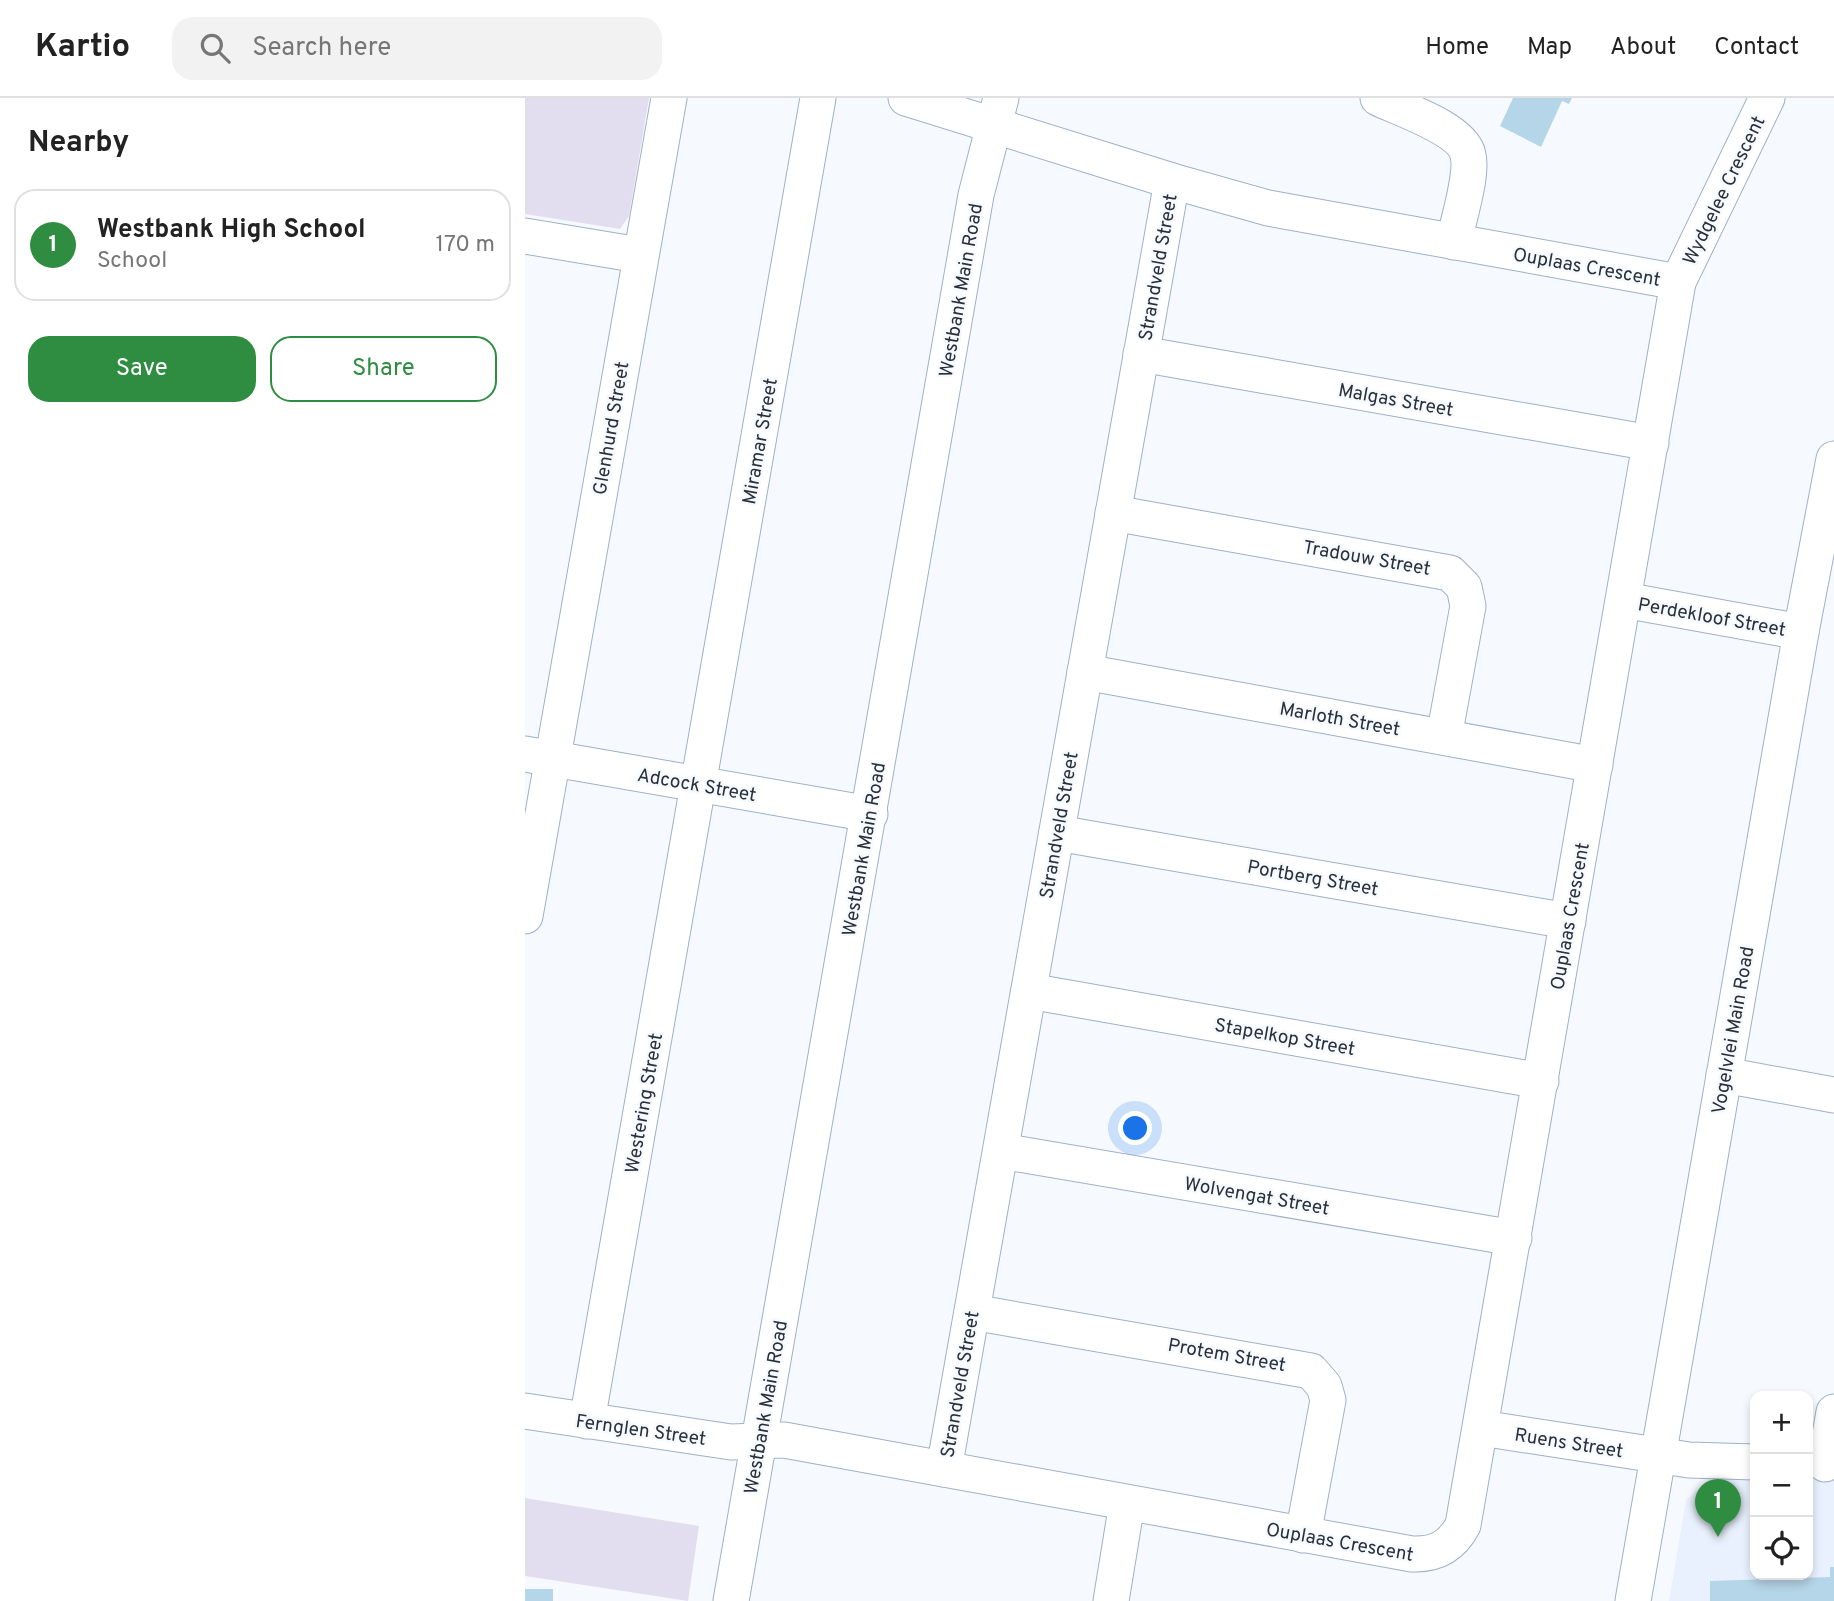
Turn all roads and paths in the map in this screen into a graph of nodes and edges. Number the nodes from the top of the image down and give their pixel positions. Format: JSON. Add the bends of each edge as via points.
{"nodes":[{"id":1,"x":669,"y":98,"type":"edge"},
{"id":2,"x":818,"y":98,"type":"edge"},
{"id":3,"x":906,"y":98,"type":"edge"},
{"id":4,"x":1378,"y":98,"type":"edge"},
{"id":5,"x":1767,"y":98,"type":"edge"},
{"id":6,"x":997,"y":112,"type":"edge"},
{"id":7,"x":1172,"y":181,"type":"junction"},
{"id":8,"x":525,"y":236,"type":"edge"},
{"id":9,"x":1454,"y":242,"type":"junction"},
{"id":10,"x":639,"y":255,"type":"junction"},
{"id":11,"x":1678,"y":282,"type":"junction"},
{"id":12,"x":1141,"y":354,"type":"junction"},
{"id":13,"x":1651,"y":443,"type":"junction"},
{"id":14,"x":1834,"y":459,"type":"edge"},
{"id":15,"x":1113,"y":513,"type":"junction"},
{"id":16,"x":1624,"y":600,"type":"junction"},
{"id":17,"x":1801,"y":632,"type":"junction"},
{"id":18,"x":1085,"y":672,"type":"junction"},
{"id":19,"x":1444,"y":737,"type":"junction"},
{"id":20,"x":539,"y":756,"type":"edge"},
{"id":21,"x":1595,"y":765,"type":"junction"},
{"id":22,"x":699,"y":785,"type":"junction"},
{"id":23,"x":870,"y":814,"type":"junction"},
{"id":24,"x":1057,"y":833,"type":"junction"},
{"id":25,"x":525,"y":916,"type":"edge"},
{"id":26,"x":1568,"y":921,"type":"junction"},
{"id":27,"x":1029,"y":991,"type":"junction"},
{"id":28,"x":1724,"y":1075,"type":"junction"},
{"id":29,"x":1541,"y":1081,"type":"junction"},
{"id":30,"x":1834,"y":1095,"type":"edge"},
{"id":31,"x":1001,"y":1151,"type":"junction"},
{"id":32,"x":1514,"y":1238,"type":"junction"},
{"id":33,"x":972,"y":1312,"type":"junction"},
{"id":34,"x":525,"y":1411,"type":"edge"},
{"id":35,"x":1834,"y":1412,"type":"edge"},
{"id":36,"x":587,"y":1421,"type":"junction"},
{"id":37,"x":1481,"y":1428,"type":"junction"},
{"id":38,"x":758,"y":1443,"type":"junction"},
{"id":39,"x":1657,"y":1455,"type":"junction"},
{"id":40,"x":1750,"y":1462,"type":"edge"},
{"id":41,"x":1822,"y":1464,"type":"edge"},
{"id":42,"x":944,"y":1469,"type":"junction"},
{"id":43,"x":1127,"y":1503,"type":"junction"},
{"id":44,"x":1303,"y":1535,"type":"junction"},
{"id":45,"x":731,"y":1601,"type":"edge"},
{"id":46,"x":1111,"y":1601,"type":"edge"},
{"id":47,"x":1633,"y":1601,"type":"edge"}],
"edges":[{"from":1,"to":10,"type":"street","name":"Glenhurd Street"},
{"from":2,"to":22,"type":"street","name":"Miramar Street"},
{"from":3,"to":6,"type":"street","name":"Ouplaas Crescent"},
{"from":4,"to":9,"type":"street","via":[[1452,133],[1466,147],[1469,161]]},
{"from":5,"to":11,"type":"street","name":"Wydgelee Crescent"},
{"from":6,"to":7,"type":"street","name":"Ouplaas Crescent"},
{"from":6,"to":23,"type":"street","name":"Westbank Main Road","via":[[974,209]]},
{"from":7,"to":9,"type":"street","name":"Ouplaas Crescent","via":[[1268,208]]},
{"from":7,"to":12,"type":"street","name":"Strandveld Street"},
{"from":8,"to":10,"type":"street"},
{"from":9,"to":11,"type":"street","name":"Ouplaas Crescent"},
{"from":10,"to":20,"type":"street","name":"Glenhurd Street"},
{"from":11,"to":13,"type":"street","name":"Ouplaas Crescent"},
{"from":12,"to":13,"type":"street","name":"Malgas Street"},
{"from":12,"to":15,"type":"street","name":"Strandveld Street"},
{"from":13,"to":16,"type":"street","name":"Ouplaas Crescent"},
{"from":14,"to":17,"type":"street","name":"Vogelvlei Main Road"},
{"from":15,"to":18,"type":"street","name":"Strandveld Street"},
{"from":15,"to":19,"type":"street","name":"Tradouw Street","via":[[1450,573],[1464,587],[1468,606]]},
{"from":16,"to":17,"type":"street","name":"Perdekloof Street"},
{"from":16,"to":21,"type":"street","name":"Ouplaas Crescent"},
{"from":17,"to":28,"type":"street","name":"Vogelvlei Main Road"},
{"from":18,"to":19,"type":"street","name":"Marloth Street"},
{"from":18,"to":24,"type":"street","name":"Strandveld Street"},
{"from":19,"to":21,"type":"street","name":"Marloth Street"},
{"from":20,"to":22,"type":"street","name":"Adcock Street"},
{"from":20,"to":25,"type":"street","name":"Glenhurd Street"},
{"from":21,"to":26,"type":"street","name":"Ouplaas Crescent"},
{"from":22,"to":23,"type":"street","name":"Adcock Street"},
{"from":22,"to":36,"type":"street","name":"Westering Street"},
{"from":23,"to":38,"type":"street","name":"Westbank Main Road"},
{"from":24,"to":26,"type":"street","name":"Portberg Street"},
{"from":24,"to":27,"type":"street","name":"Strandveld Street"},
{"from":26,"to":29,"type":"street","name":"Ouplaas Crescent"},
{"from":27,"to":29,"type":"street","name":"Stapelkop Street"},
{"from":27,"to":31,"type":"street","name":"Strandveld Street"},
{"from":28,"to":30,"type":"street"},
{"from":28,"to":39,"type":"street","name":"Vogelvlei Main Road"},
{"from":29,"to":32,"type":"street","name":"Ouplaas Crescent"},
{"from":31,"to":32,"type":"street","name":"Wolvengat Street"},
{"from":31,"to":33,"type":"street","name":"Strandveld Street"},
{"from":32,"to":37,"type":"street","name":"Ouplaas Crescent"},
{"from":33,"to":42,"type":"street","name":"Strandveld Street"},
{"from":33,"to":44,"type":"street","name":"Protem Street","via":[[1311,1371],[1324,1386],[1328,1401]]},
{"from":34,"to":36,"type":"street","name":"Fernglen Street"},
{"from":35,"to":41,"type":"street"},
{"from":36,"to":38,"type":"street","name":"Fernglen Street"},
{"from":37,"to":39,"type":"street","name":"Ruens Street"},
{"from":37,"to":44,"type":"street","name":"Ouplaas Crescent","via":[[1464,1525],[1451,1544],[1433,1553],[1412,1554]]},
{"from":38,"to":42,"type":"street","name":"Ouplaas Crescent","via":[[784,1440]]},
{"from":38,"to":45,"type":"street","name":"Westbank Main Road"},
{"from":39,"to":40,"type":"street","name":"Ruens Street"},
{"from":39,"to":47,"type":"street","name":"Vogelvlei Main Road"},
{"from":42,"to":43,"type":"street","name":"Ouplaas Crescent"},
{"from":43,"to":44,"type":"street","name":"Ouplaas Crescent"},
{"from":43,"to":46,"type":"street"}]}
